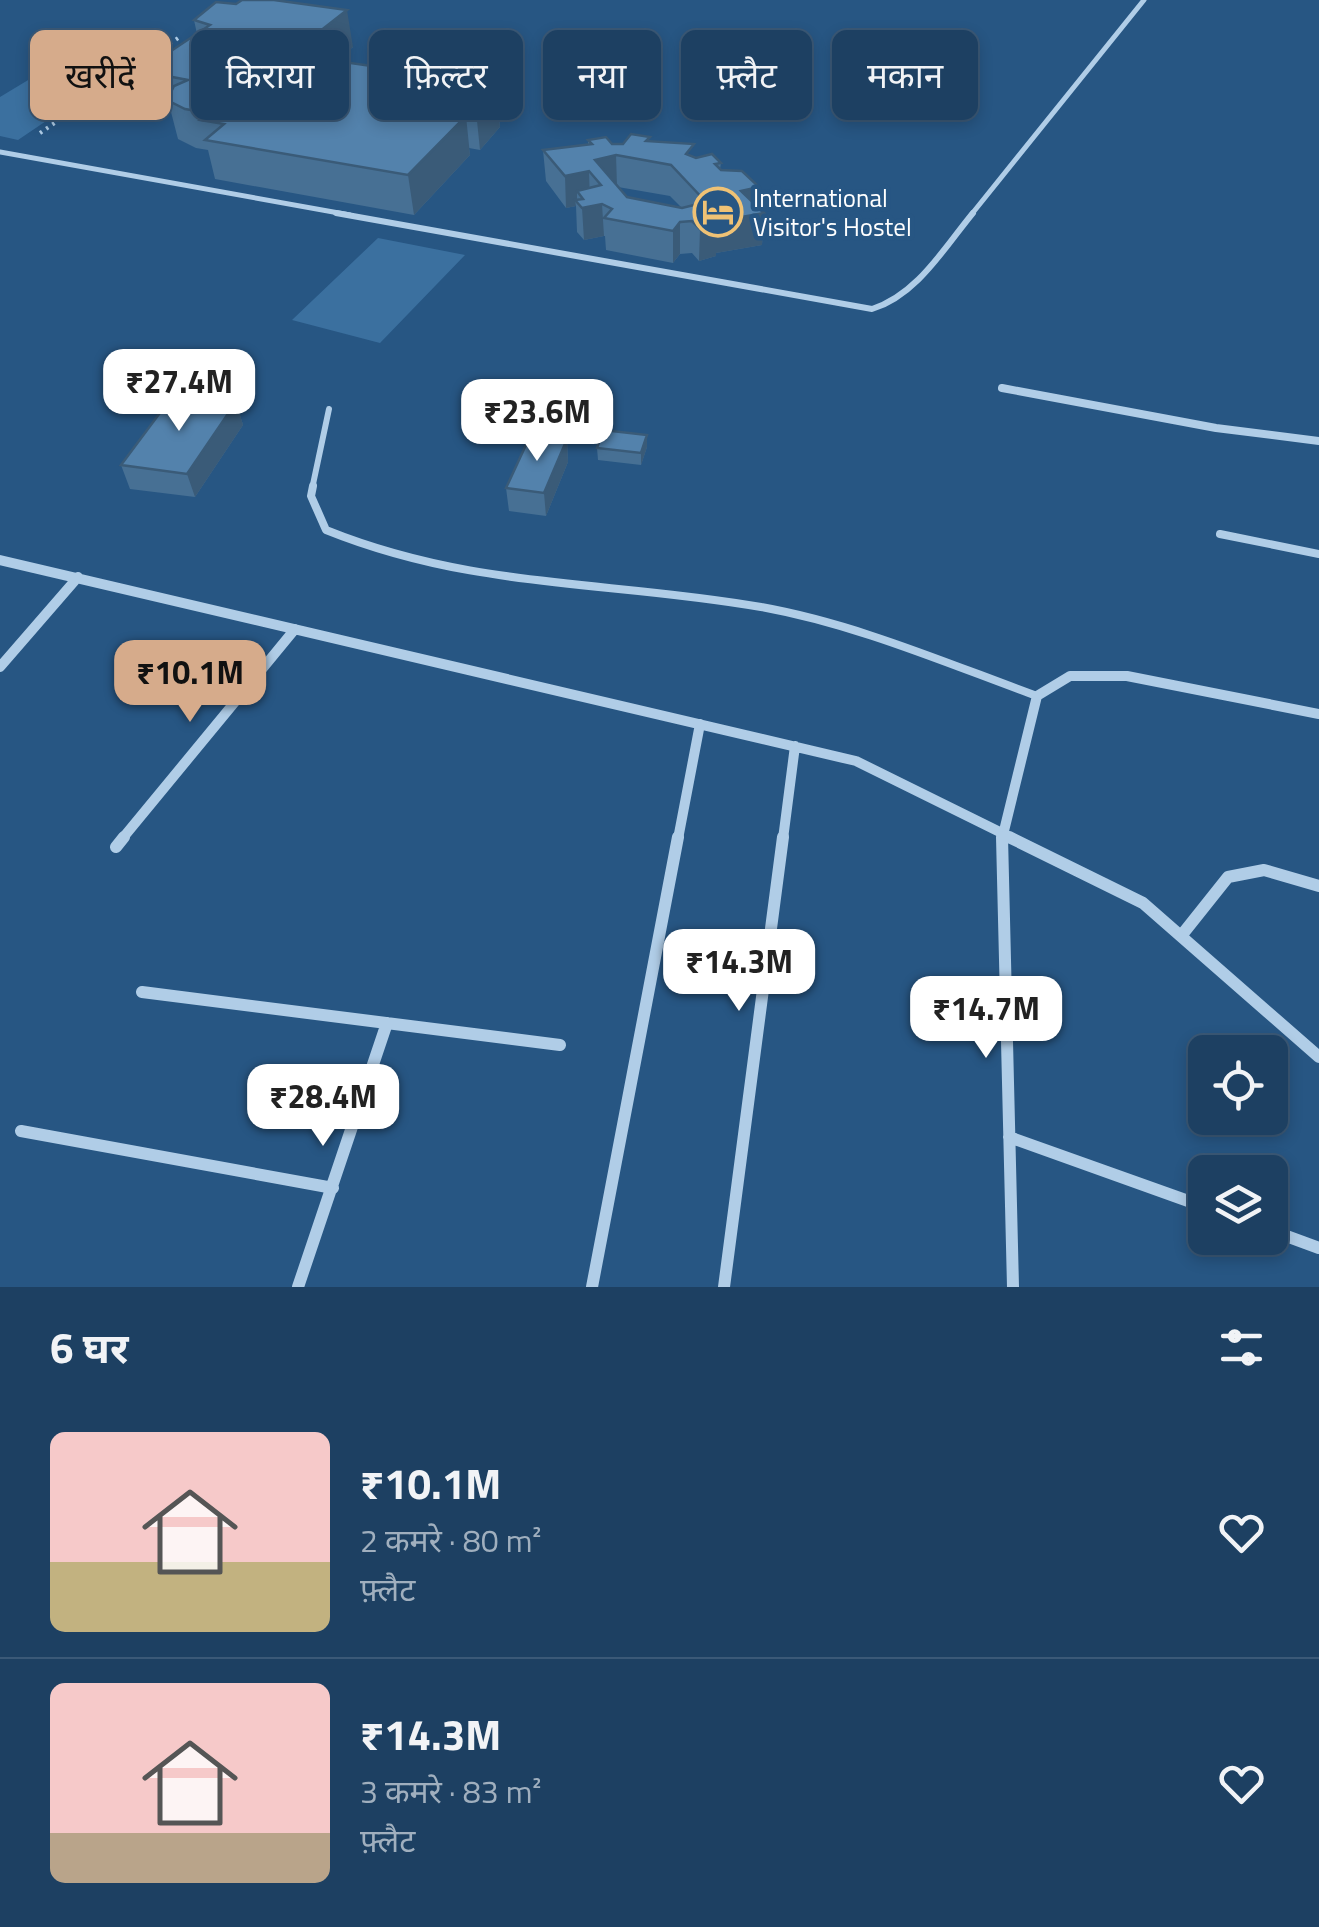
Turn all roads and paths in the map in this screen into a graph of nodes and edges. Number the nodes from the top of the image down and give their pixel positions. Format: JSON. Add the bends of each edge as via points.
{"nodes":[{"id":1,"x":1144,"y":0,"type":"edge"},
{"id":2,"x":181,"y":36,"type":"dead end"},
{"id":3,"x":0,"y":152,"type":"edge"},
{"id":4,"x":10,"y":154,"type":"junction"},
{"id":5,"x":1002,"y":388,"type":"dead end"},
{"id":6,"x":329,"y":410,"type":"dead end"},
{"id":7,"x":1319,"y":441,"type":"edge"},
{"id":8,"x":1220,"y":534,"type":"dead end"},
{"id":9,"x":1319,"y":554,"type":"edge"},
{"id":10,"x":0,"y":560,"type":"edge"},
{"id":11,"x":78,"y":577,"type":"junction"},
{"id":12,"x":295,"y":629,"type":"junction"},
{"id":13,"x":0,"y":667,"type":"edge"},
{"id":14,"x":1037,"y":696,"type":"junction"},
{"id":15,"x":1319,"y":714,"type":"edge"},
{"id":16,"x":700,"y":724,"type":"junction"},
{"id":17,"x":795,"y":746,"type":"junction"},
{"id":18,"x":1002,"y":833,"type":"junction"},
{"id":19,"x":116,"y":848,"type":"dead end"},
{"id":20,"x":1319,"y":886,"type":"edge"},
{"id":21,"x":1181,"y":936,"type":"junction"},
{"id":22,"x":142,"y":992,"type":"dead end"},
{"id":23,"x":387,"y":1023,"type":"junction"},
{"id":24,"x":560,"y":1046,"type":"dead end"},
{"id":25,"x":1319,"y":1057,"type":"edge"},
{"id":26,"x":21,"y":1131,"type":"dead end"},
{"id":27,"x":1009,"y":1137,"type":"junction"},
{"id":28,"x":334,"y":1188,"type":"junction"},
{"id":29,"x":1188,"y":1201,"type":"edge"},
{"id":30,"x":1288,"y":1237,"type":"edge"},
{"id":31,"x":1319,"y":1248,"type":"edge"},
{"id":32,"x":298,"y":1287,"type":"edge"},
{"id":33,"x":592,"y":1287,"type":"edge"},
{"id":34,"x":724,"y":1287,"type":"edge"},
{"id":35,"x":1013,"y":1287,"type":"edge"}],
"edges":[{"from":1,"to":4,"type":"lane","via":[[917,282],[872,310]]},
{"from":2,"to":4,"type":"path"},
{"from":3,"to":4,"type":"lane"},
{"from":5,"to":7,"type":"street"},
{"from":6,"to":14,"type":"lane","via":[[311,496],[326,530],[365,548],[502,580],[819,618]]},
{"from":8,"to":9,"type":"lane"},
{"from":10,"to":11,"type":"street"},
{"from":11,"to":12,"type":"street"},
{"from":11,"to":13,"type":"street"},
{"from":12,"to":16,"type":"street"},
{"from":12,"to":19,"type":"street"},
{"from":14,"to":15,"type":"street","via":[[1070,676],[1127,676]]},
{"from":14,"to":18,"type":"street"},
{"from":16,"to":17,"type":"street"},
{"from":16,"to":33,"type":"street"},
{"from":17,"to":18,"type":"street","via":[[856,761]]},
{"from":17,"to":34,"type":"street"},
{"from":18,"to":21,"type":"street","via":[[1143,903]]},
{"from":18,"to":27,"type":"street"},
{"from":20,"to":21,"type":"street","via":[[1264,870],[1228,878]]},
{"from":21,"to":25,"type":"street"},
{"from":22,"to":23,"type":"street"},
{"from":23,"to":24,"type":"street"},
{"from":23,"to":28,"type":"street"},
{"from":26,"to":28,"type":"street"},
{"from":27,"to":29,"type":"street"},
{"from":27,"to":35,"type":"street"},
{"from":28,"to":32,"type":"street"},
{"from":30,"to":31,"type":"street"}]}
